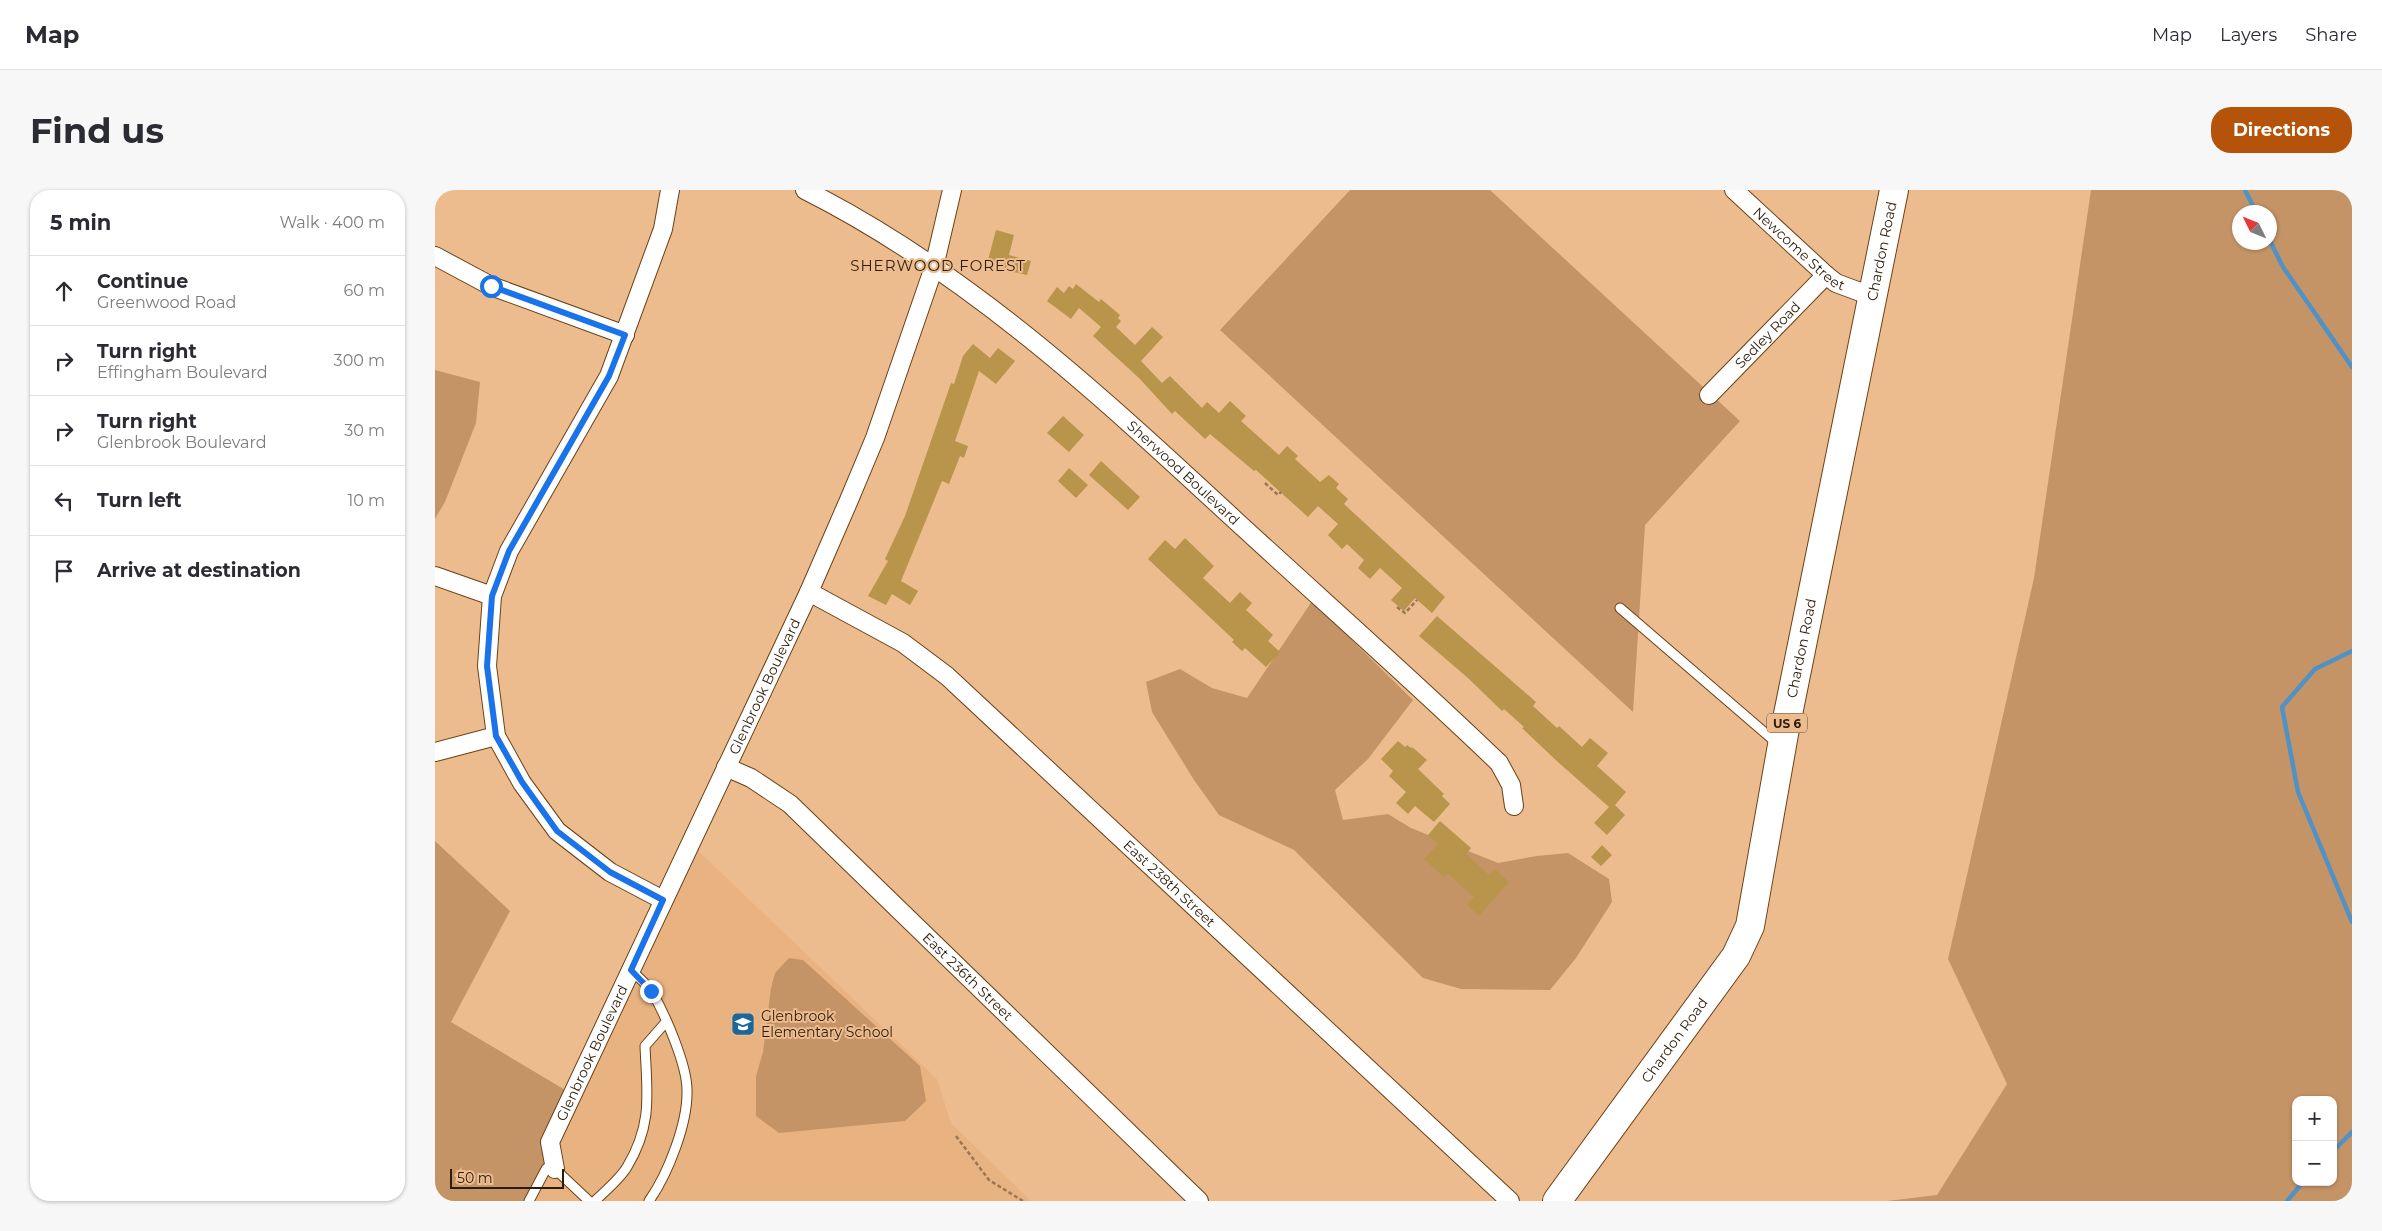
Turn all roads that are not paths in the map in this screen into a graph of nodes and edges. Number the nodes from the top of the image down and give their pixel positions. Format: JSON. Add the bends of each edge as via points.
{"nodes":[{"id":1,"x":670,"y":190,"type":"edge"},
{"id":2,"x":805,"y":190,"type":"edge"},
{"id":3,"x":952,"y":190,"type":"edge"},
{"id":4,"x":1734,"y":190,"type":"edge"},
{"id":5,"x":1893,"y":190,"type":"edge"},
{"id":6,"x":435,"y":256,"type":"edge"},
{"id":7,"x":934,"y":267,"type":"junction"},
{"id":8,"x":1826,"y":275,"type":"junction"},
{"id":9,"x":1871,"y":296,"type":"junction"},
{"id":10,"x":625,"y":335,"type":"junction"},
{"id":11,"x":1709,"y":395,"type":"dead end"},
{"id":12,"x":435,"y":576,"type":"edge"},
{"id":13,"x":809,"y":592,"type":"junction"},
{"id":14,"x":492,"y":596,"type":"junction"},
{"id":15,"x":1620,"y":608,"type":"dead end"},
{"id":16,"x":496,"y":736,"type":"junction"},
{"id":17,"x":1782,"y":748,"type":"junction"},
{"id":18,"x":435,"y":752,"type":"edge"},
{"id":19,"x":726,"y":767,"type":"junction"},
{"id":20,"x":1514,"y":806,"type":"dead end"},
{"id":21,"x":663,"y":900,"type":"junction"},
{"id":22,"x":631,"y":970,"type":"junction"},
{"id":23,"x":666,"y":1022,"type":"junction"},
{"id":24,"x":554,"y":1166,"type":"junction"},
{"id":25,"x":529,"y":1201,"type":"edge"},
{"id":26,"x":589,"y":1201,"type":"edge"},
{"id":27,"x":595,"y":1201,"type":"edge"},
{"id":28,"x":649,"y":1201,"type":"edge"},
{"id":29,"x":1199,"y":1201,"type":"edge"},
{"id":30,"x":1510,"y":1201,"type":"edge"},
{"id":31,"x":1557,"y":1201,"type":"edge"}],
"edges":[{"from":1,"to":10,"type":"street","via":[[663,229]]},
{"from":2,"to":7,"type":"street","name":"Sherwood Boulevard","via":[[849,212]]},
{"from":3,"to":7,"type":"street","name":"Glenbrook Boulevard"},
{"from":4,"to":8,"type":"street","name":"Newcome Street"},
{"from":5,"to":9,"type":"main road","name":"Chardon Road","number":"US 6"},
{"from":6,"to":10,"type":"street","via":[[491,286]]},
{"from":7,"to":13,"type":"street","name":"Glenbrook Boulevard","via":[[875,438]]},
{"from":7,"to":20,"type":"street","name":"Sherwood Boulevard","via":[[992,307],[1090,387],[1474,739],[1503,768],[1511,785]]},
{"from":8,"to":9,"type":"street","name":"Newcome Street"},
{"from":8,"to":11,"type":"street","name":"Sedley Road"},
{"from":9,"to":17,"type":"main road","name":"Chardon Road","number":"US 6"},
{"from":10,"to":14,"type":"street","via":[[609,376],[509,551]]},
{"from":12,"to":14,"type":"street"},
{"from":13,"to":19,"type":"street","name":"Glenbrook Boulevard"},
{"from":13,"to":30,"type":"street","name":"East 238th Street","via":[[903,643],[947,676]]},
{"from":14,"to":16,"type":"street","via":[[487,666]]},
{"from":15,"to":17,"type":"lane"},
{"from":16,"to":18,"type":"street"},
{"from":16,"to":21,"type":"street","via":[[522,782],[557,831],[610,872]]},
{"from":17,"to":31,"type":"main road","name":"Chardon Road","number":"US 6","via":[[1750,926],[1736,956]]},
{"from":19,"to":21,"type":"street","name":"Glenbrook Boulevard"},
{"from":19,"to":29,"type":"street","name":"East 236th Street","via":[[751,778],[790,804]]},
{"from":21,"to":22,"type":"street","name":"Glenbrook Boulevard"},
{"from":22,"to":23,"type":"lane","via":[[651,991]]},
{"from":22,"to":24,"type":"street","name":"Glenbrook Boulevard","via":[[549,1142]]},
{"from":23,"to":27,"type":"lane","via":[[645,1046],[648,1102],[644,1129],[626,1168]]},
{"from":23,"to":28,"type":"lane","via":[[677,1046],[687,1089],[679,1141]]},
{"from":24,"to":25,"type":"lane","via":[[543,1174]]},
{"from":24,"to":26,"type":"lane"}]}
